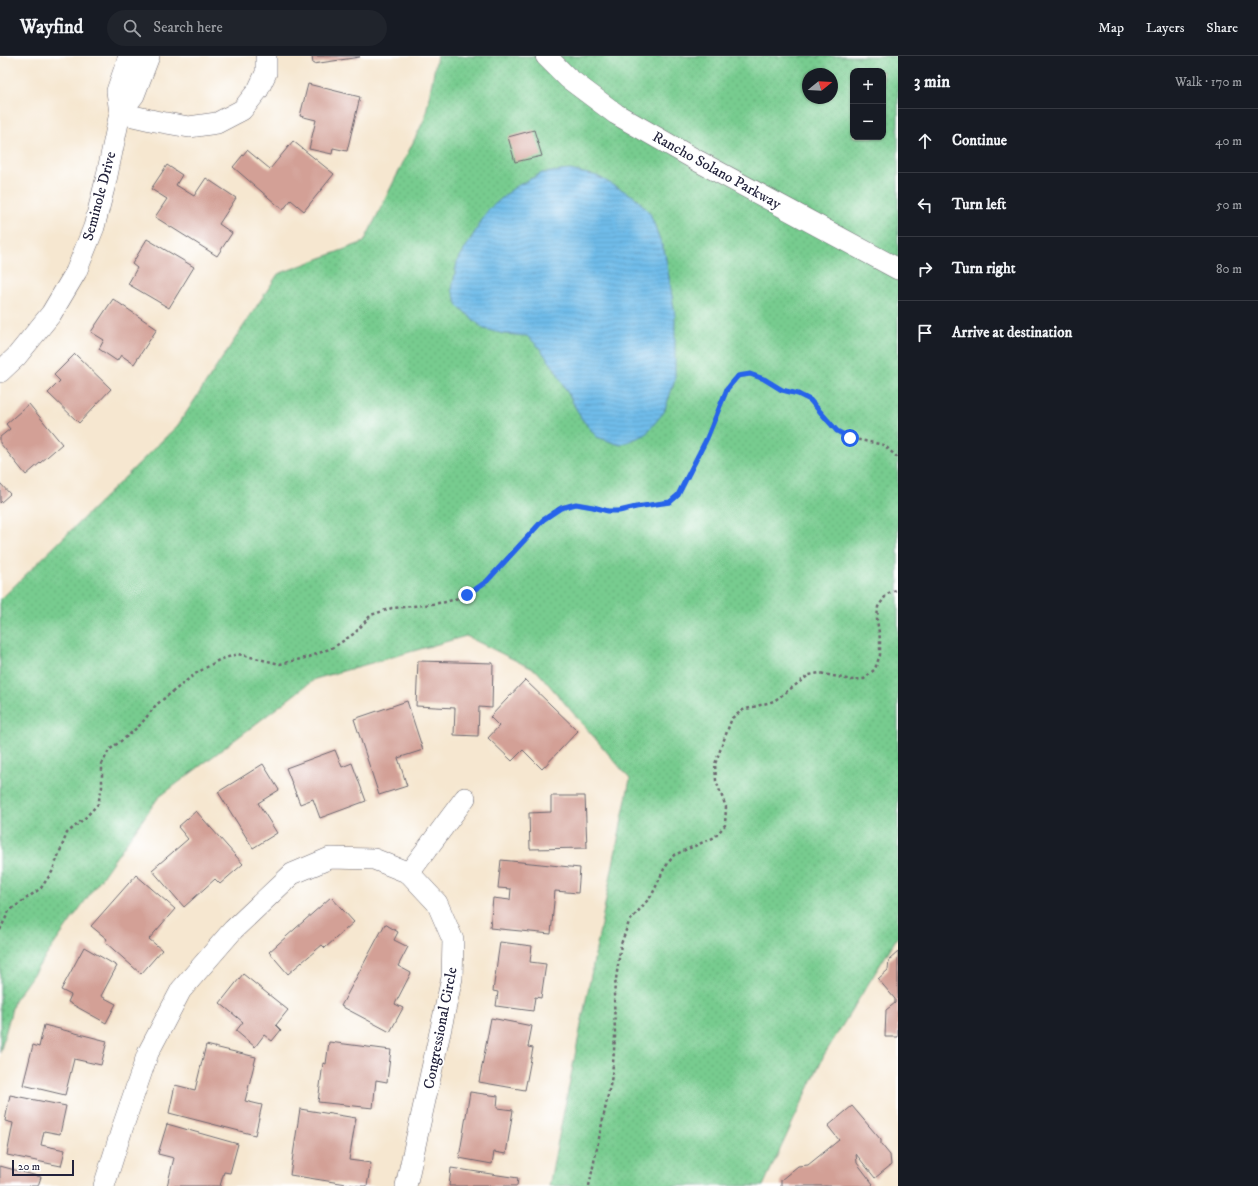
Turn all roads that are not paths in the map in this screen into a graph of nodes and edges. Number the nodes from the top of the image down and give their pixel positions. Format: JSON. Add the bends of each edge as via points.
{"nodes":[{"id":1,"x":129,"y":56,"type":"edge"},
{"id":2,"x":148,"y":56,"type":"edge"},
{"id":3,"x":266,"y":56,"type":"edge"},
{"id":4,"x":546,"y":56,"type":"edge"},
{"id":5,"x":120,"y":113,"type":"junction"},
{"id":6,"x":898,"y":269,"type":"edge"},
{"id":7,"x":0,"y":372,"type":"edge"},
{"id":8,"x":465,"y":798,"type":"dead end"},
{"id":9,"x":410,"y":873,"type":"junction"},
{"id":10,"x":104,"y":1186,"type":"edge"},
{"id":11,"x":406,"y":1186,"type":"edge"}],
"edges":[{"from":1,"to":5,"type":"street","name":"Seminole Drive","via":[[117,91]]},
{"from":2,"to":5,"type":"street","name":"Seminole Drive","via":[[134,95]]},
{"from":3,"to":5,"type":"street","via":[[266,73],[258,90],[242,110],[217,123],[189,127]]},
{"from":4,"to":6,"type":"street","name":"Rancho Solano Parkway","via":[[568,78],[616,114]]},
{"from":5,"to":7,"type":"street","name":"Seminole Drive","via":[[94,227],[76,272],[51,314],[16,357]]},
{"from":8,"to":9,"type":"street"},
{"from":9,"to":10,"type":"street","name":"Congressional Circle","via":[[374,860],[330,858],[292,874],[233,930],[181,990],[148,1053]]},
{"from":9,"to":11,"type":"street","name":"Congressional Circle","via":[[437,903],[453,940],[452,978]]}]}
